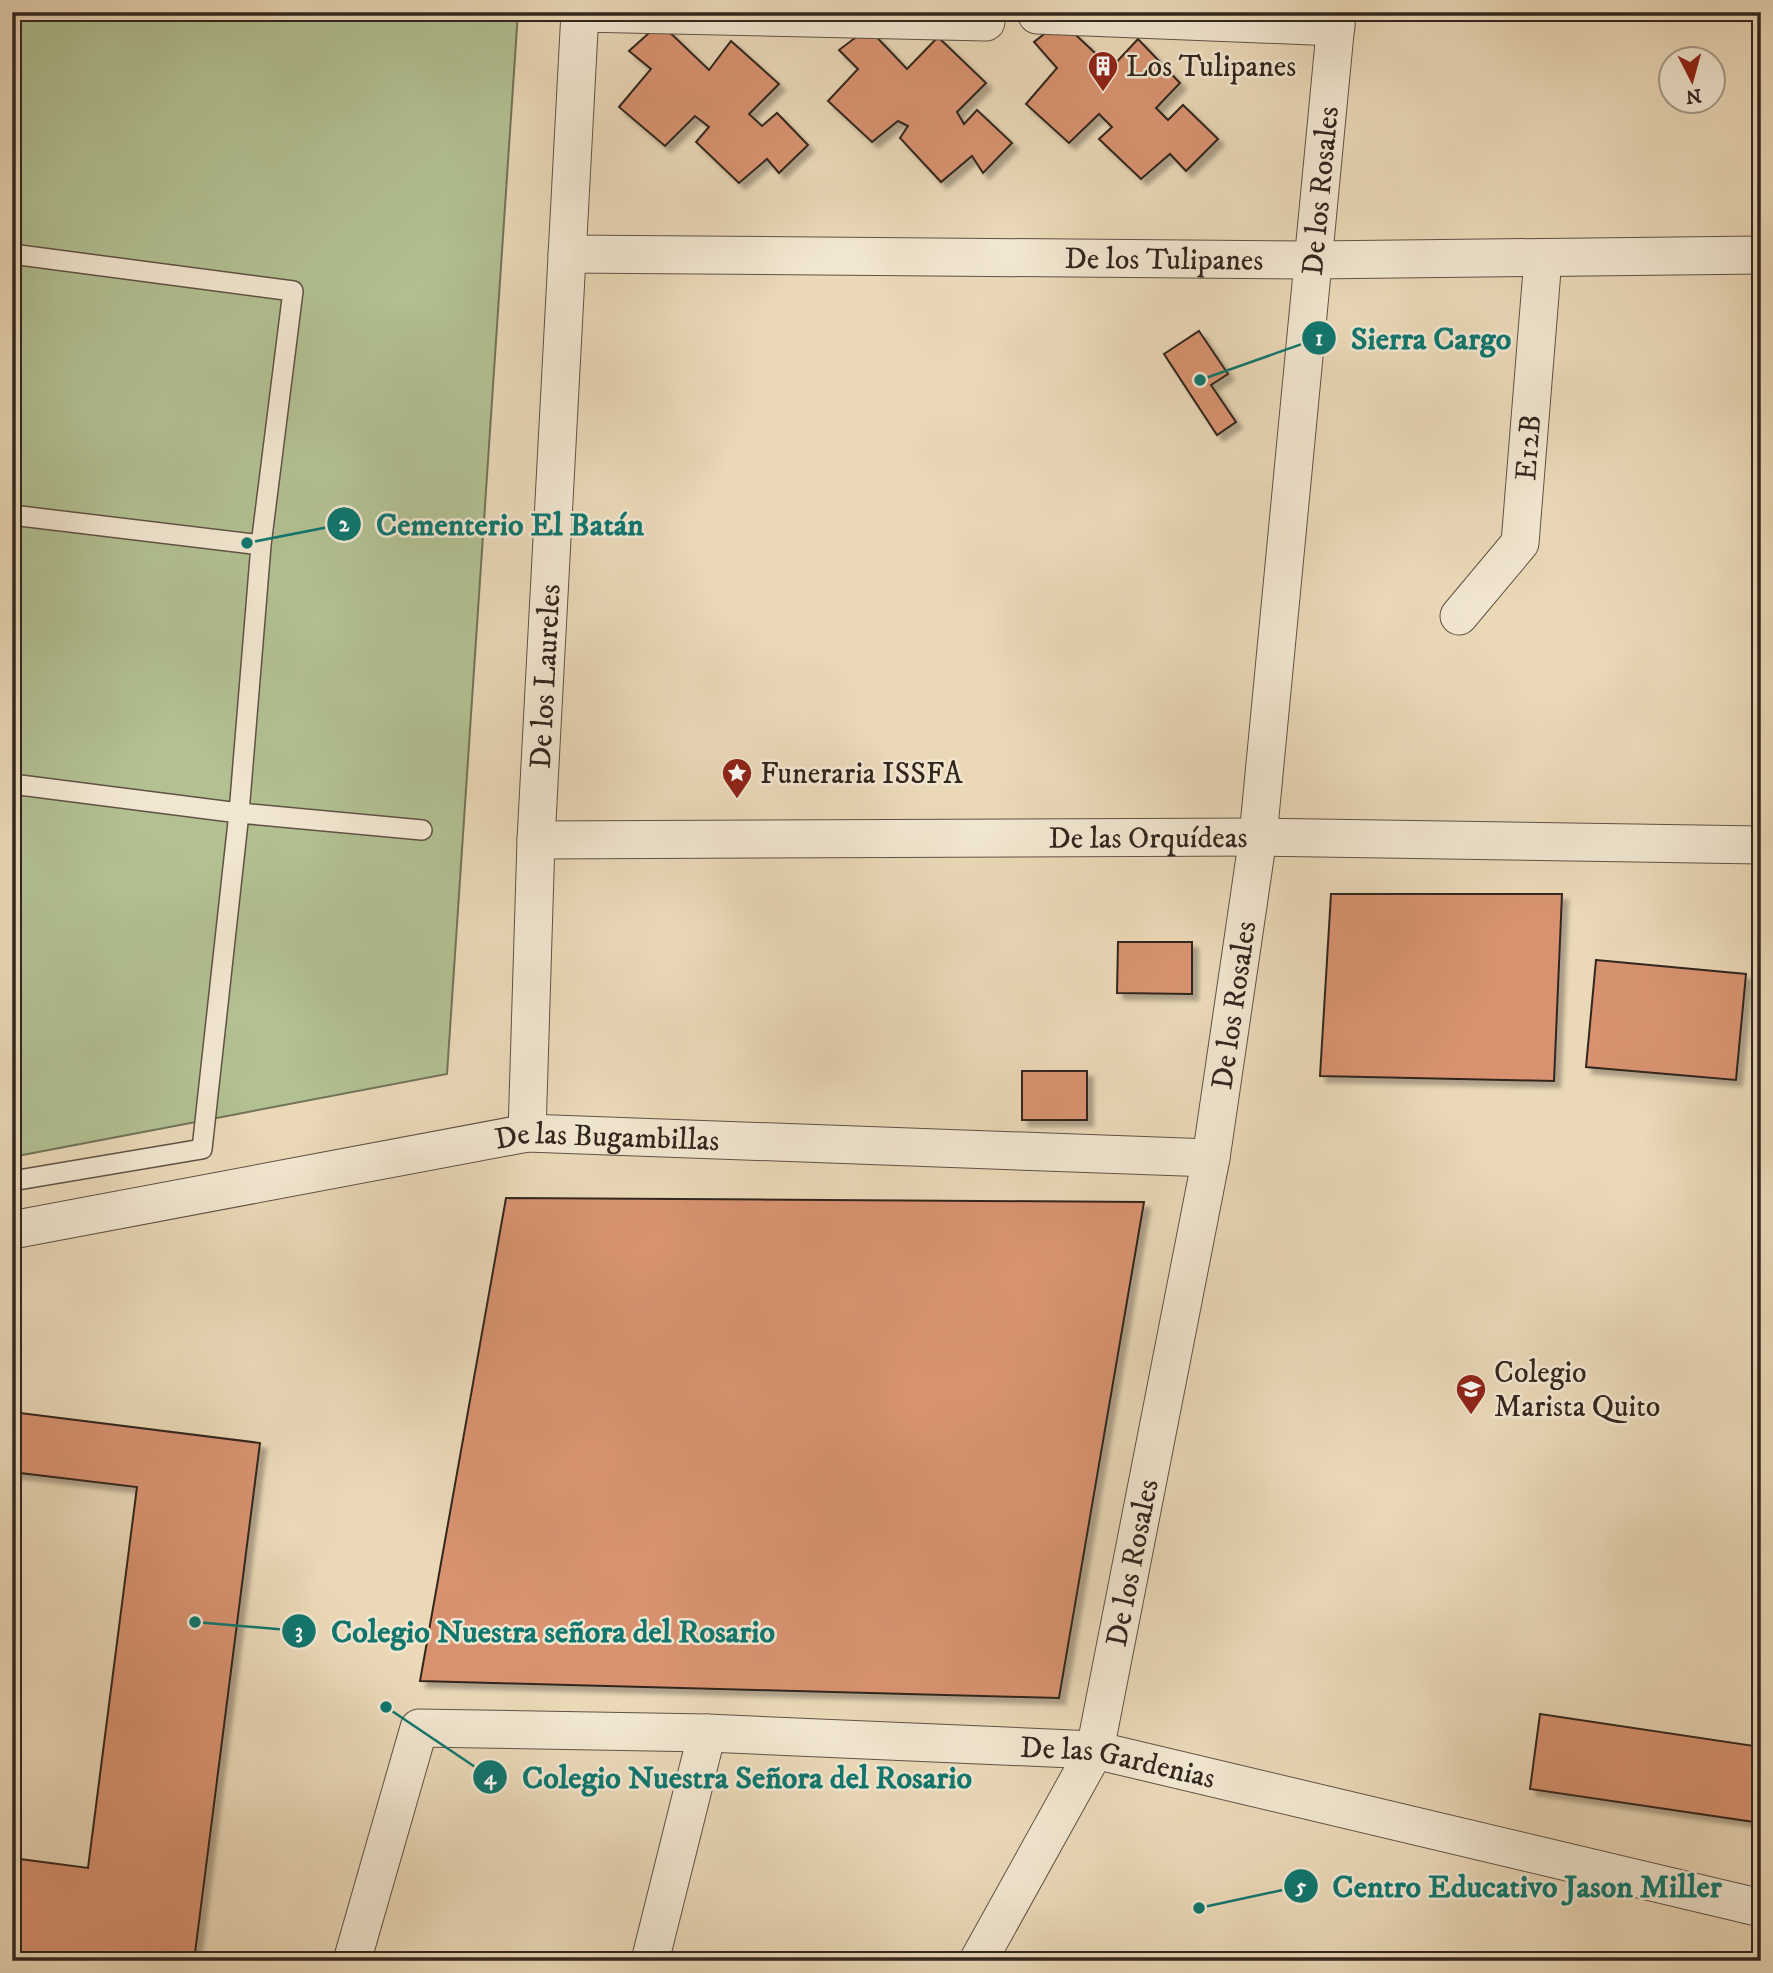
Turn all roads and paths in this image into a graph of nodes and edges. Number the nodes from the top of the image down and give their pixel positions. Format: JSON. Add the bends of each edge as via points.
{"nodes":[{"id":1,"x":580,"y":13,"type":"edge"},
{"id":2,"x":1037,"y":15,"type":"dead end"},
{"id":3,"x":1337,"y":20,"type":"edge"},
{"id":4,"x":986,"y":22,"type":"dead end"},
{"id":5,"x":12,"y":254,"type":"edge"},
{"id":6,"x":567,"y":254,"type":"junction"},
{"id":7,"x":1761,"y":255,"type":"edge"},
{"id":8,"x":1543,"y":258,"type":"junction"},
{"id":9,"x":1313,"y":260,"type":"junction"},
{"id":10,"x":12,"y":515,"type":"edge"},
{"id":11,"x":261,"y":545,"type":"junction"},
{"id":12,"x":1459,"y":616,"type":"dead end"},
{"id":13,"x":12,"y":784,"type":"edge"},
{"id":14,"x":239,"y":813,"type":"junction"},
{"id":15,"x":422,"y":830,"type":"dead end"},
{"id":16,"x":1258,"y":837,"type":"junction"},
{"id":17,"x":536,"y":840,"type":"junction"},
{"id":18,"x":1761,"y":845,"type":"edge"},
{"id":19,"x":527,"y":1133,"type":"junction"},
{"id":20,"x":1211,"y":1158,"type":"junction"},
{"id":21,"x":12,"y":1181,"type":"edge"},
{"id":22,"x":12,"y":1230,"type":"edge"},
{"id":23,"x":706,"y":1733,"type":"junction"},
{"id":24,"x":1095,"y":1750,"type":"junction"},
{"id":25,"x":1761,"y":1908,"type":"edge"},
{"id":26,"x":352,"y":1961,"type":"edge"},
{"id":27,"x":650,"y":1961,"type":"edge"},
{"id":28,"x":978,"y":1961,"type":"edge"}],
"edges":[{"from":1,"to":4,"type":"street"},
{"from":1,"to":6,"type":"street","name":"De los Laureles"},
{"from":2,"to":3,"type":"street"},
{"from":3,"to":9,"type":"street","name":"De los Rosales"},
{"from":5,"to":11,"type":"lane","via":[[293,291]]},
{"from":6,"to":9,"type":"street","name":"De los Tulipanes"},
{"from":6,"to":17,"type":"street","name":"De los Laureles"},
{"from":7,"to":8,"type":"street","name":"De los Tulipanes"},
{"from":8,"to":9,"type":"street","name":"De los Tulipanes"},
{"from":8,"to":12,"type":"street","name":"E12B","via":[[1520,543]]},
{"from":9,"to":16,"type":"street","name":"De los Rosales"},
{"from":10,"to":11,"type":"lane"},
{"from":11,"to":14,"type":"lane"},
{"from":13,"to":14,"type":"lane"},
{"from":14,"to":15,"type":"lane"},
{"from":14,"to":21,"type":"lane","via":[[202,1149]]},
{"from":16,"to":17,"type":"street","name":"De las Orquídeas"},
{"from":16,"to":18,"type":"street","name":"De las Orquídeas"},
{"from":16,"to":20,"type":"street","name":"De los Rosales"},
{"from":17,"to":19,"type":"street","name":"De los Laureles"},
{"from":19,"to":20,"type":"street","name":"De las Bugambillas"},
{"from":19,"to":22,"type":"street","name":"De las Bugambillas"},
{"from":20,"to":24,"type":"street","name":"De los Rosales"},
{"from":23,"to":24,"type":"street","name":"De las Gardenias"},
{"from":23,"to":26,"type":"street","name":"De las Gardenias","via":[[419,1728]]},
{"from":23,"to":27,"type":"street"},
{"from":24,"to":25,"type":"street","name":"De las Gardenias"},
{"from":24,"to":28,"type":"street","name":"De los Rosales"}]}
